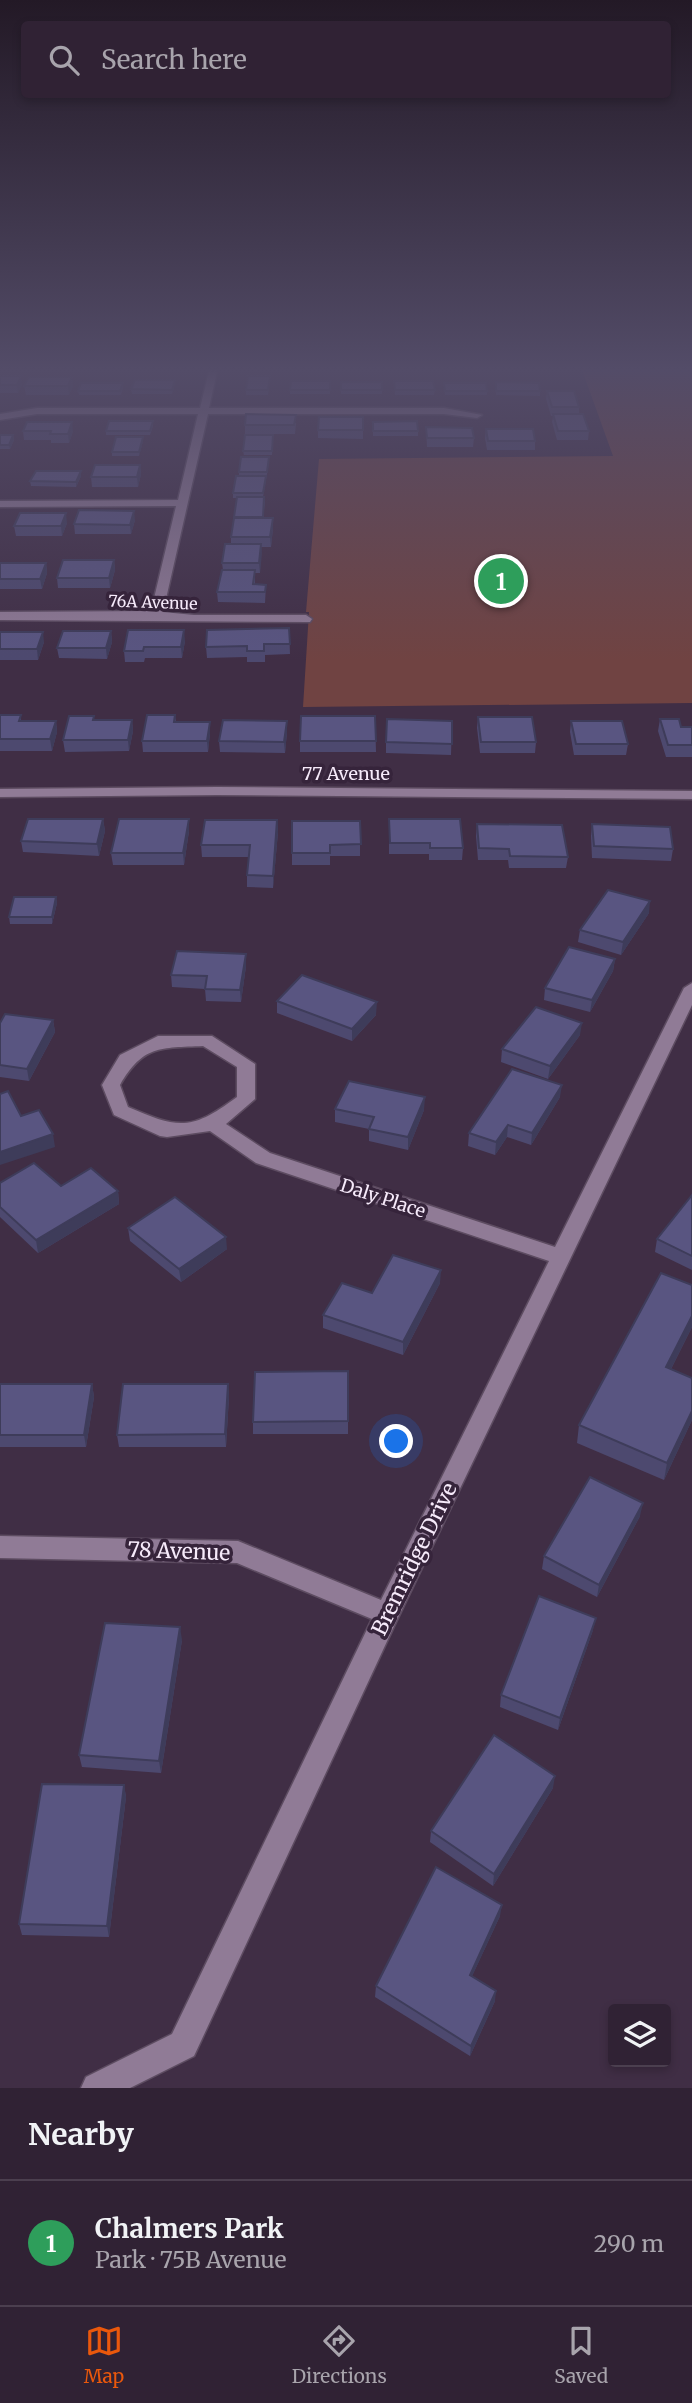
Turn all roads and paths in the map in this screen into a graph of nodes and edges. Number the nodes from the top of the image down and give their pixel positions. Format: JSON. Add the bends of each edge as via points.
{"nodes":[{"id":1,"x":192,"y":464,"type":"edge"},
{"id":2,"x":183,"y":503,"type":"junction"},
{"id":3,"x":0,"y":504,"type":"edge"},
{"id":4,"x":156,"y":615,"type":"junction"},
{"id":5,"x":0,"y":616,"type":"edge"},
{"id":6,"x":306,"y":619,"type":"dead end"},
{"id":7,"x":0,"y":793,"type":"edge"},
{"id":8,"x":692,"y":795,"type":"edge"},
{"id":9,"x":692,"y":988,"type":"edge"},
{"id":10,"x":213,"y":1124,"type":"junction"},
{"id":11,"x":561,"y":1257,"type":"junction"},
{"id":12,"x":0,"y":1547,"type":"edge"},
{"id":13,"x":387,"y":1614,"type":"junction"},
{"id":14,"x":97,"y":2088,"type":"edge"}],
"edges":[{"from":1,"to":2,"type":"street"},
{"from":2,"to":3,"type":"street"},
{"from":2,"to":4,"type":"street"},
{"from":4,"to":5,"type":"street","name":"76A Avenue"},
{"from":4,"to":6,"type":"street","name":"76A Avenue","via":[[194,620]]},
{"from":7,"to":8,"type":"street","name":"77 Avenue"},
{"from":9,"to":11,"type":"street","name":"Bremridge Drive"},
{"from":10,"to":10,"type":"street","via":[[246,1099],[246,1064],[206,1040],[158,1042],[126,1059],[111,1085],[120,1111],[167,1130]]},
{"from":10,"to":11,"type":"street","name":"Daly Place","via":[[263,1158]]},
{"from":11,"to":13,"type":"street","name":"Bremridge Drive"},
{"from":12,"to":13,"type":"street","name":"78 Avenue","via":[[238,1552]]},
{"from":13,"to":14,"type":"street","name":"Bremridge Drive","via":[[183,2045]]}]}
